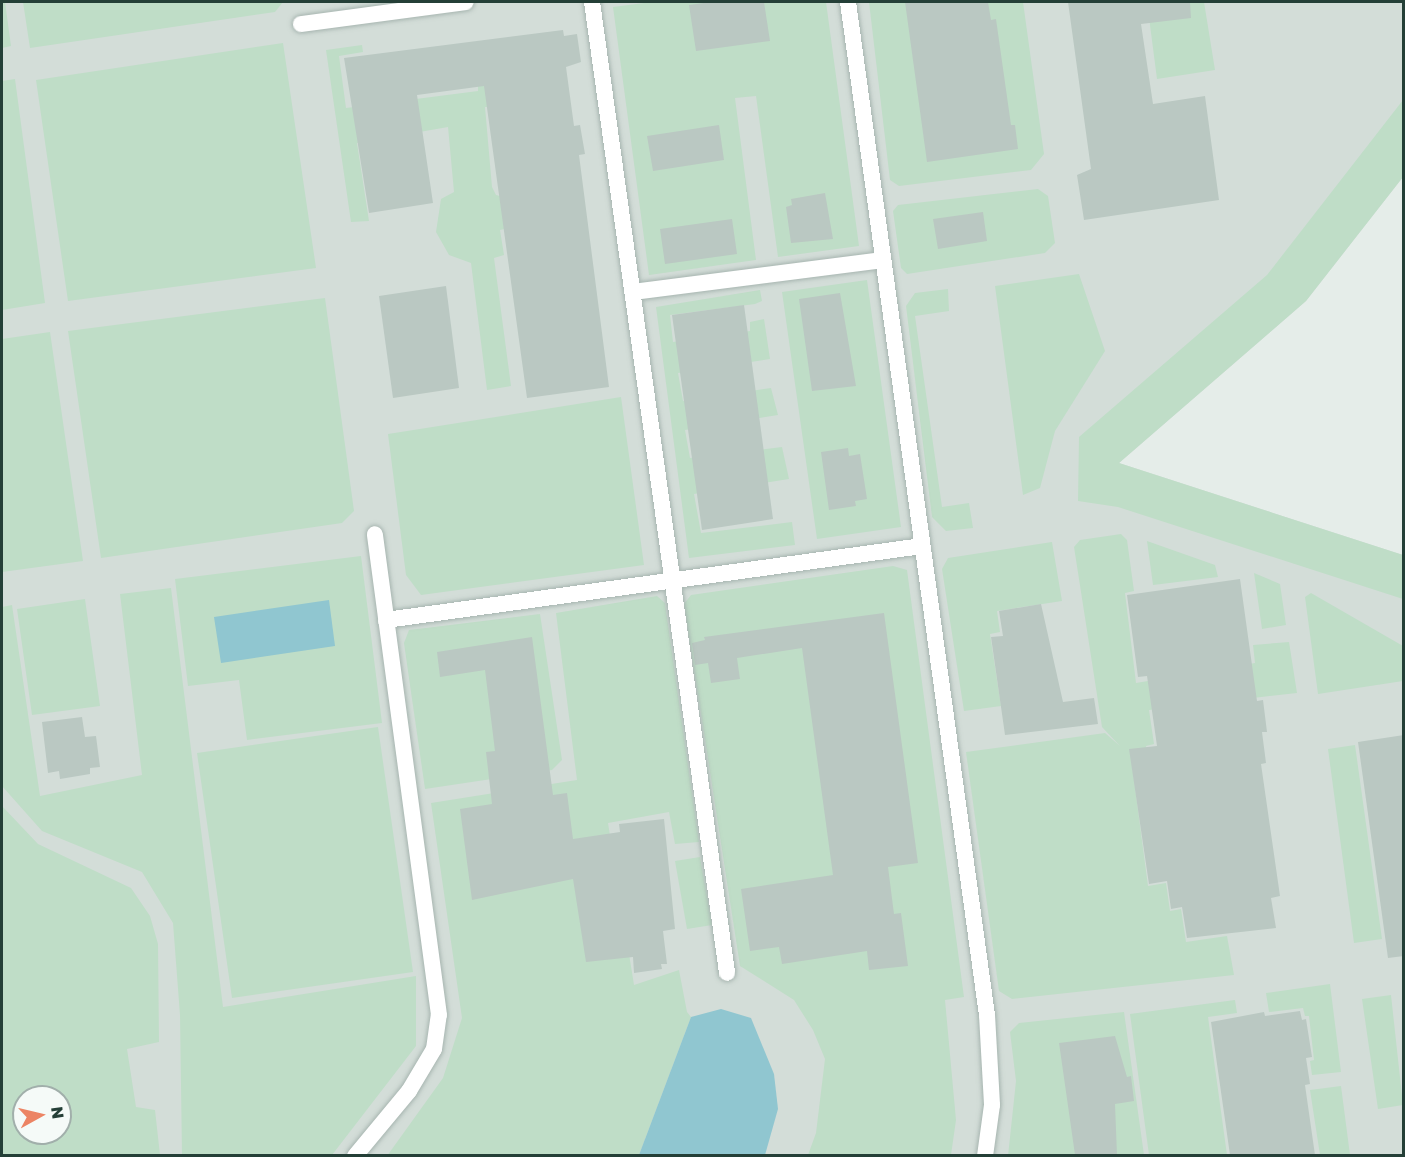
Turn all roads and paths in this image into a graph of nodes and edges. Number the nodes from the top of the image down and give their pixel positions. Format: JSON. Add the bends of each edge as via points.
{"nodes":[{"id":1,"x":466,"y":2,"type":"edge"},
{"id":2,"x":592,"y":2,"type":"edge"},
{"id":3,"x":848,"y":2,"type":"edge"},
{"id":4,"x":301,"y":24,"type":"dead end"},
{"id":5,"x":883,"y":260,"type":"junction"},
{"id":6,"x":633,"y":292,"type":"junction"},
{"id":7,"x":375,"y":534,"type":"dead end"},
{"id":8,"x":922,"y":546,"type":"junction"},
{"id":9,"x":674,"y":581,"type":"junction"},
{"id":10,"x":386,"y":620,"type":"junction"},
{"id":11,"x":727,"y":973,"type":"dead end"},
{"id":12,"x":355,"y":1155,"type":"edge"},
{"id":13,"x":985,"y":1155,"type":"edge"}],
"edges":[{"from":1,"to":4,"type":"lane"},
{"from":2,"to":6,"type":"lane"},
{"from":3,"to":5,"type":"lane"},
{"from":5,"to":6,"type":"lane"},
{"from":5,"to":8,"type":"lane"},
{"from":6,"to":9,"type":"lane"},
{"from":7,"to":10,"type":"lane"},
{"from":8,"to":9,"type":"lane"},
{"from":8,"to":13,"type":"lane","via":[[987,1015],[992,1105]]},
{"from":9,"to":10,"type":"lane"},
{"from":9,"to":11,"type":"lane"},
{"from":10,"to":12,"type":"lane","via":[[439,1015],[434,1049],[414,1083]]}]}
